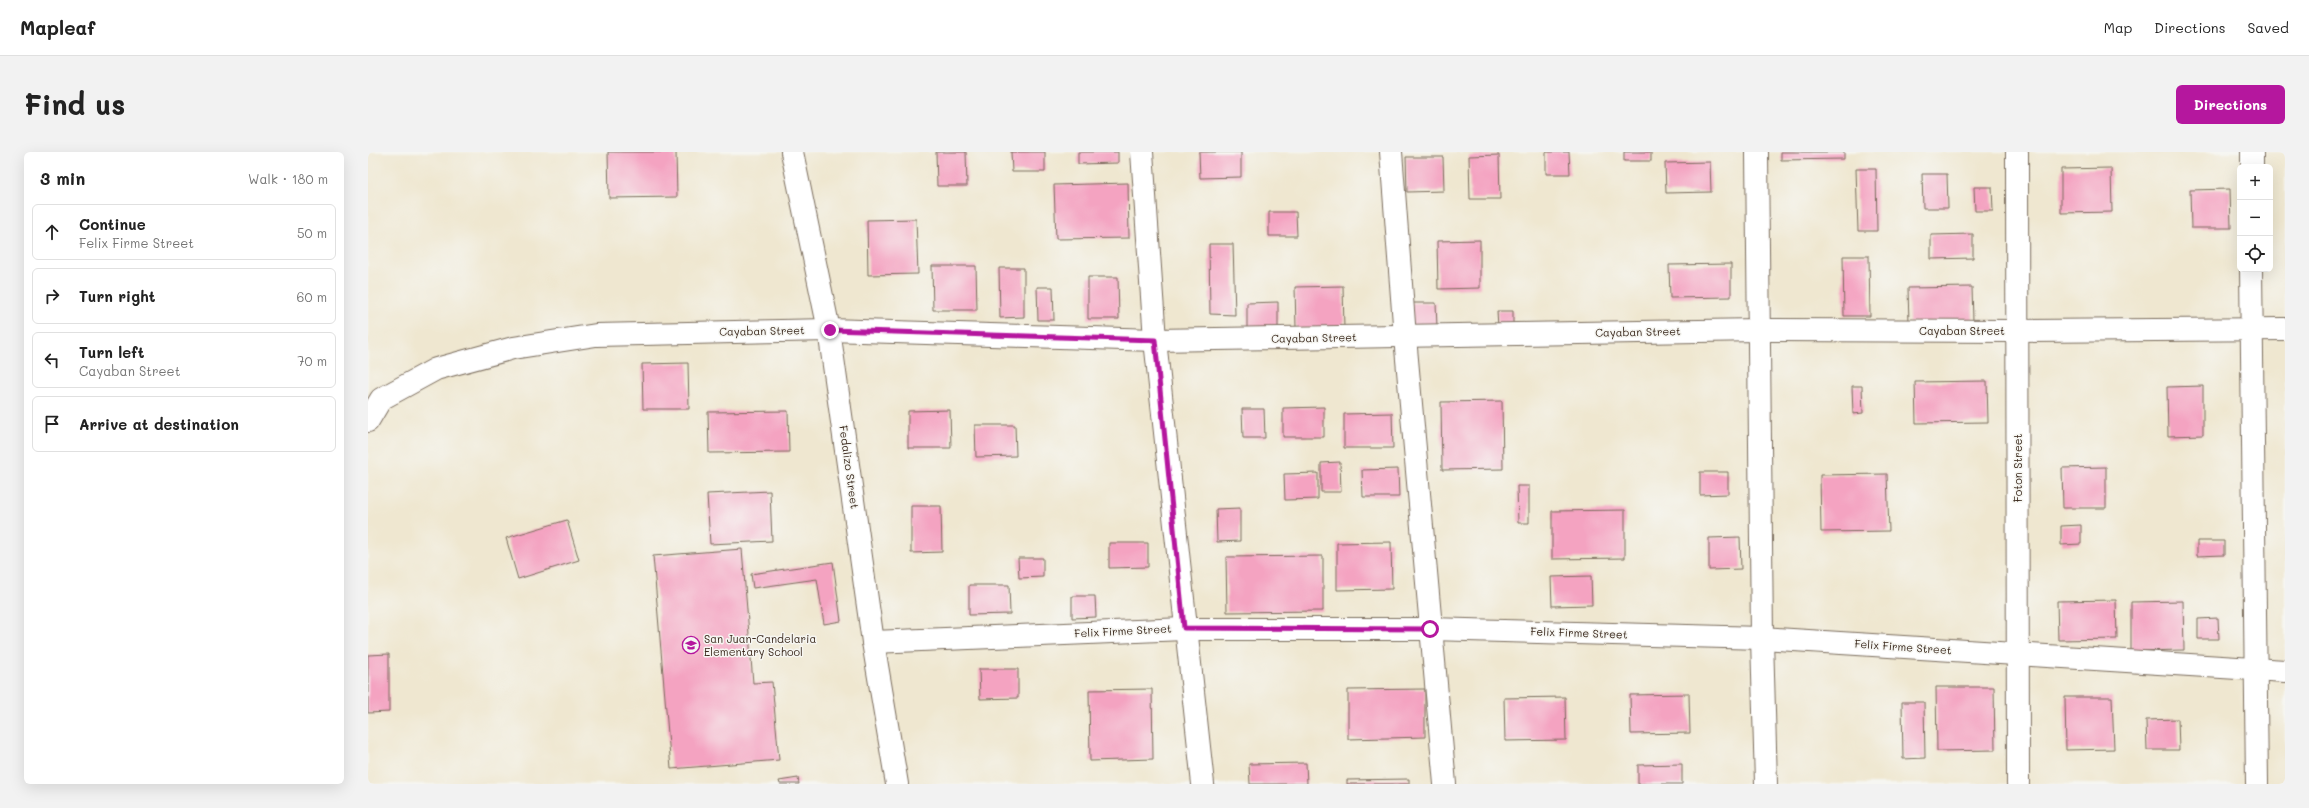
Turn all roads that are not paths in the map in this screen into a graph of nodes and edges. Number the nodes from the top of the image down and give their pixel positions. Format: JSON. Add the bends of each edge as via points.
{"nodes":[{"id":1,"x":792,"y":152,"type":"edge"},
{"id":2,"x":1142,"y":152,"type":"edge"},
{"id":3,"x":1391,"y":152,"type":"edge"},
{"id":4,"x":1757,"y":152,"type":"edge"},
{"id":5,"x":2018,"y":152,"type":"edge"},
{"id":6,"x":2252,"y":152,"type":"edge"},
{"id":7,"x":2252,"y":164,"type":"edge"},
{"id":8,"x":2251,"y":272,"type":"edge"},
{"id":9,"x":2250,"y":328,"type":"junction"},
{"id":10,"x":2285,"y":329,"type":"edge"},
{"id":11,"x":830,"y":330,"type":"junction"},
{"id":12,"x":1759,"y":330,"type":"junction"},
{"id":13,"x":2017,"y":331,"type":"junction"},
{"id":14,"x":1405,"y":337,"type":"junction"},
{"id":15,"x":1155,"y":340,"type":"junction"},
{"id":16,"x":368,"y":421,"type":"edge"},
{"id":17,"x":1184,"y":628,"type":"junction"},
{"id":18,"x":1430,"y":629,"type":"junction"},
{"id":19,"x":1762,"y":638,"type":"junction"},
{"id":20,"x":873,"y":642,"type":"junction"},
{"id":21,"x":2019,"y":654,"type":"junction"},
{"id":22,"x":2256,"y":669,"type":"junction"},
{"id":23,"x":2285,"y":670,"type":"edge"},
{"id":24,"x":897,"y":784,"type":"edge"},
{"id":25,"x":1202,"y":784,"type":"edge"},
{"id":26,"x":1445,"y":784,"type":"edge"},
{"id":27,"x":1766,"y":784,"type":"edge"},
{"id":28,"x":2018,"y":784,"type":"edge"},
{"id":29,"x":2257,"y":784,"type":"edge"}],
"edges":[{"from":1,"to":11,"type":"street","name":"Fedalizo Street"},
{"from":2,"to":15,"type":"street"},
{"from":3,"to":14,"type":"street"},
{"from":4,"to":12,"type":"street"},
{"from":5,"to":13,"type":"street","name":"Foton Street"},
{"from":6,"to":7,"type":"street"},
{"from":8,"to":9,"type":"street"},
{"from":9,"to":10,"type":"street","name":"Cayaban Street"},
{"from":9,"to":13,"type":"street","name":"Cayaban Street"},
{"from":9,"to":22,"type":"street"},
{"from":11,"to":15,"type":"street","name":"Cayaban Street"},
{"from":11,"to":16,"type":"street","name":"Cayaban Street","via":[[596,335],[513,348],[436,369],[382,399]]},
{"from":11,"to":20,"type":"street","name":"Fedalizo Street"},
{"from":12,"to":13,"type":"street","name":"Cayaban Street"},
{"from":12,"to":14,"type":"street","name":"Cayaban Street"},
{"from":12,"to":19,"type":"street"},
{"from":13,"to":21,"type":"street","name":"Foton Street"},
{"from":14,"to":15,"type":"street","name":"Cayaban Street"},
{"from":14,"to":18,"type":"street"},
{"from":15,"to":17,"type":"street"},
{"from":17,"to":18,"type":"street","name":"Felix Firme Street"},
{"from":17,"to":20,"type":"street","name":"Felix Firme Street"},
{"from":17,"to":25,"type":"street"},
{"from":18,"to":19,"type":"street","name":"Felix Firme Street"},
{"from":18,"to":26,"type":"street"},
{"from":19,"to":21,"type":"street","name":"Felix Firme Street"},
{"from":19,"to":27,"type":"street"},
{"from":20,"to":24,"type":"street","name":"Fedalizo Street"},
{"from":21,"to":22,"type":"street","name":"Felix Firme Street"},
{"from":21,"to":28,"type":"street","name":"Foton Street"},
{"from":22,"to":23,"type":"street","name":"Felix Firme Street"},
{"from":22,"to":29,"type":"street"}]}
